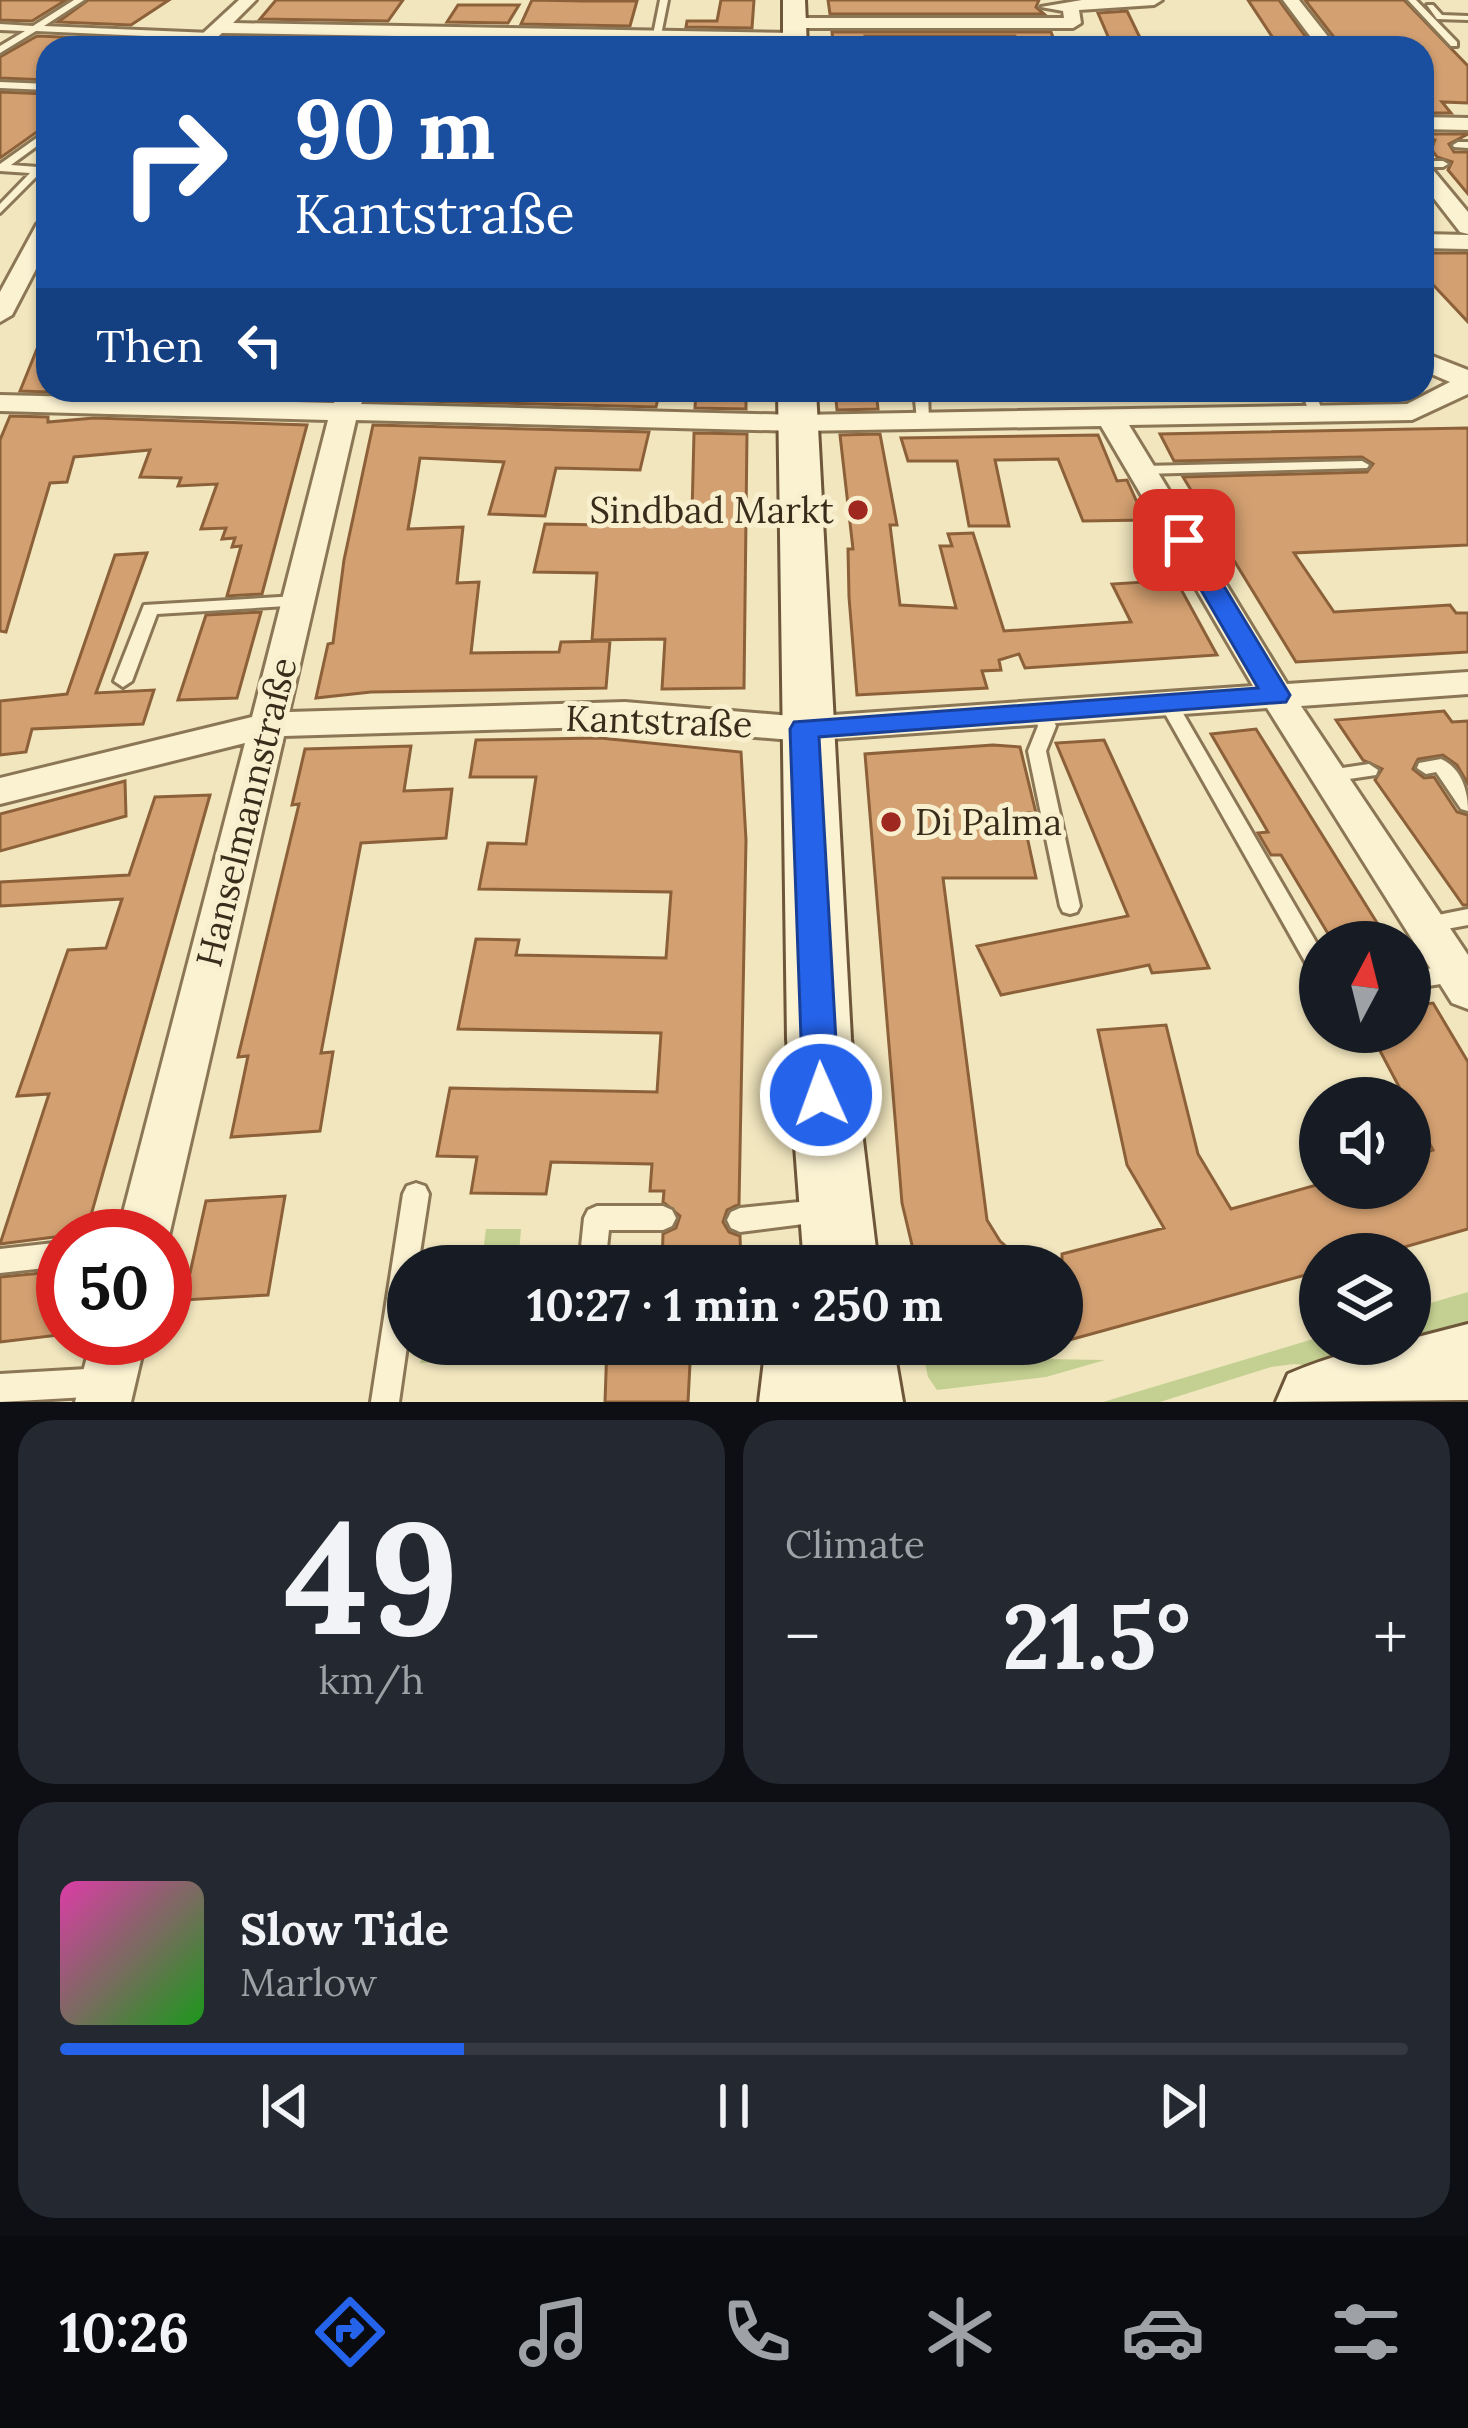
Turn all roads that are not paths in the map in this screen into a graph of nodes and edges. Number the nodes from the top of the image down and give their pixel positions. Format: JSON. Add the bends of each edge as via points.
{"nodes":[{"id":1,"x":80,"y":0,"type":"edge"},
{"id":2,"x":248,"y":0,"type":"edge"},
{"id":3,"x":664,"y":0,"type":"edge"},
{"id":4,"x":1154,"y":0,"type":"edge"},
{"id":5,"x":1291,"y":0,"type":"edge"},
{"id":6,"x":1412,"y":0,"type":"edge"},
{"id":7,"x":1422,"y":0,"type":"edge"},
{"id":8,"x":1066,"y":9,"type":"edge"},
{"id":9,"x":434,"y":14,"type":"dead end"},
{"id":10,"x":1467,"y":24,"type":"edge"},
{"id":11,"x":0,"y":27,"type":"edge"},
{"id":12,"x":795,"y":27,"type":"edge"},
{"id":13,"x":34,"y":29,"type":"junction"},
{"id":14,"x":423,"y":31,"type":"junction"},
{"id":15,"x":657,"y":35,"type":"junction"},
{"id":16,"x":187,"y":36,"type":"edge"},
{"id":17,"x":210,"y":36,"type":"edge"},
{"id":18,"x":245,"y":36,"type":"edge"},
{"id":19,"x":1319,"y":36,"type":"edge"},
{"id":20,"x":1454,"y":44,"type":"dead end"},
{"id":21,"x":0,"y":50,"type":"edge"},
{"id":22,"x":0,"y":85,"type":"edge"},
{"id":23,"x":36,"y":86,"type":"edge"},
{"id":24,"x":1468,"y":124,"type":"edge"},
{"id":25,"x":1434,"y":134,"type":"edge"},
{"id":26,"x":36,"y":142,"type":"edge"},
{"id":27,"x":1,"y":168,"type":"edge"},
{"id":28,"x":36,"y":170,"type":"edge"},
{"id":29,"x":36,"y":172,"type":"edge"},
{"id":30,"x":1434,"y":174,"type":"edge"},
{"id":31,"x":0,"y":210,"type":"edge"},
{"id":32,"x":1468,"y":226,"type":"edge"},
{"id":33,"x":1434,"y":241,"type":"edge"},
{"id":34,"x":1468,"y":242,"type":"edge"},
{"id":35,"x":36,"y":247,"type":"edge"},
{"id":36,"x":0,"y":315,"type":"edge"},
{"id":37,"x":1434,"y":365,"type":"edge"},
{"id":38,"x":1468,"y":381,"type":"edge"},
{"id":39,"x":1434,"y":400,"type":"edge"},
{"id":40,"x":117,"y":402,"type":"edge"},
{"id":41,"x":349,"y":402,"type":"edge"},
{"id":42,"x":499,"y":402,"type":"edge"},
{"id":43,"x":922,"y":402,"type":"edge"},
{"id":44,"x":1312,"y":402,"type":"edge"},
{"id":45,"x":1430,"y":402,"type":"edge"},
{"id":46,"x":0,"y":403,"type":"edge"},
{"id":47,"x":798,"y":406,"type":"edge"},
{"id":48,"x":1110,"y":417,"type":"junction"},
{"id":49,"x":924,"y":420,"type":"junction"},
{"id":50,"x":1362,"y":465,"type":"dead end"},
{"id":51,"x":1143,"y":470,"type":"junction"},
{"id":52,"x":298,"y":601,"type":"junction"},
{"id":53,"x":123,"y":681,"type":"dead end"},
{"id":54,"x":1468,"y":683,"type":"edge"},
{"id":55,"x":1276,"y":695,"type":"junction"},
{"id":56,"x":1168,"y":703,"type":"junction"},
{"id":57,"x":1042,"y":712,"type":"junction"},
{"id":58,"x":267,"y":725,"type":"junction"},
{"id":59,"x":804,"y":729,"type":"junction"},
{"id":60,"x":1426,"y":767,"type":"dead end"},
{"id":61,"x":1369,"y":770,"type":"dead end"},
{"id":62,"x":1329,"y":776,"type":"junction"},
{"id":63,"x":0,"y":790,"type":"edge"},
{"id":64,"x":1468,"y":804,"type":"edge"},
{"id":65,"x":1070,"y":906,"type":"dead end"},
{"id":66,"x":1468,"y":917,"type":"edge"},
{"id":67,"x":1422,"y":921,"type":"edge"},
{"id":68,"x":1431,"y":924,"type":"edge"},
{"id":69,"x":1299,"y":931,"type":"edge"},
{"id":70,"x":1431,"y":934,"type":"edge"},
{"id":71,"x":1431,"y":981,"type":"edge"},
{"id":72,"x":1463,"y":982,"type":"edge"},
{"id":73,"x":416,"y":1194,"type":"dead end"},
{"id":74,"x":150,"y":1209,"type":"edge"},
{"id":75,"x":663,"y":1219,"type":"dead end"},
{"id":76,"x":740,"y":1220,"type":"dead end"},
{"id":77,"x":824,"y":1225,"type":"edge"},
{"id":78,"x":594,"y":1245,"type":"edge"},
{"id":79,"x":36,"y":1257,"type":"edge"},
{"id":80,"x":0,"y":1261,"type":"edge"},
{"id":81,"x":1468,"y":1362,"type":"edge"},
{"id":82,"x":803,"y":1365,"type":"edge"},
{"id":83,"x":857,"y":1365,"type":"edge"},
{"id":84,"x":110,"y":1374,"type":"edge"},
{"id":85,"x":0,"y":1388,"type":"edge"},
{"id":86,"x":385,"y":1402,"type":"edge"},
{"id":87,"x":799,"y":1402,"type":"edge"},
{"id":88,"x":863,"y":1402,"type":"edge"},
{"id":89,"x":1316,"y":1402,"type":"edge"}],
"edges":[{"from":1,"to":13,"type":"lane"},
{"from":2,"to":17,"type":"street"},
{"from":3,"to":15,"type":"lane"},
{"from":4,"to":8,"type":"street"},
{"from":5,"to":19,"type":"street"},
{"from":6,"to":20,"type":"lane"},
{"from":7,"to":10,"type":"lane","via":[[1441,17]]},
{"from":8,"to":12,"type":"street"},
{"from":9,"to":14,"type":"street"},
{"from":11,"to":13,"type":"lane"},
{"from":12,"to":15,"type":"street"},
{"from":13,"to":16,"type":"lane"},
{"from":13,"to":21,"type":"lane"},
{"from":14,"to":15,"type":"street"},
{"from":14,"to":18,"type":"street"},
{"from":22,"to":23,"type":"lane"},
{"from":24,"to":25,"type":"street"},
{"from":26,"to":27,"type":"lane"},
{"from":27,"to":28,"type":"lane"},
{"from":29,"to":31,"type":"lane"},
{"from":30,"to":32,"type":"street"},
{"from":33,"to":34,"type":"street"},
{"from":35,"to":36,"type":"street"},
{"from":37,"to":38,"type":"street"},
{"from":38,"to":39,"type":"street"},
{"from":40,"to":46,"type":"street"},
{"from":41,"to":52,"type":"street","name":"Hanselmannstraße"},
{"from":42,"to":47,"type":"street"},
{"from":43,"to":49,"type":"lane"},
{"from":44,"to":45,"type":"street","via":[[1412,412]]},
{"from":44,"to":48,"type":"street"},
{"from":47,"to":49,"type":"street"},
{"from":47,"to":59,"type":"main road"},
{"from":48,"to":49,"type":"street"},
{"from":48,"to":51,"type":"street"},
{"from":50,"to":51,"type":"lane"},
{"from":51,"to":55,"type":"street"},
{"from":52,"to":53,"type":"lane","via":[[150,609]]},
{"from":52,"to":58,"type":"street","name":"Hanselmannstraße"},
{"from":54,"to":55,"type":"street","name":"Kantstraße"},
{"from":55,"to":56,"type":"street","name":"Kantstraße"},
{"from":55,"to":62,"type":"street"},
{"from":56,"to":57,"type":"street","name":"Kantstraße"},
{"from":56,"to":69,"type":"lane"},
{"from":57,"to":59,"type":"street","name":"Kantstraße"},
{"from":57,"to":65,"type":"lane","via":[[1047,726],[1036,751]]},
{"from":58,"to":59,"type":"street","name":"Kantstraße","via":[[626,714]]},
{"from":58,"to":63,"type":"street","name":"Kantstraße"},
{"from":58,"to":74,"type":"street","name":"Hanselmannstraße"},
{"from":59,"to":77,"type":"main road"},
{"from":60,"to":64,"type":"lane","via":[[1442,765]]},
{"from":61,"to":62,"type":"lane"},
{"from":62,"to":67,"type":"street"},
{"from":66,"to":68,"type":"lane"},
{"from":70,"to":72,"type":"street"},
{"from":71,"to":72,"type":"lane"},
{"from":73,"to":86,"type":"lane"},
{"from":75,"to":78,"type":"lane","via":[[597,1218]]},
{"from":76,"to":77,"type":"lane"},
{"from":79,"to":80,"type":"lane"},
{"from":81,"to":89,"type":"main road"},
{"from":82,"to":87,"type":"main road"},
{"from":83,"to":88,"type":"main road"},
{"from":84,"to":85,"type":"lane"}]}
